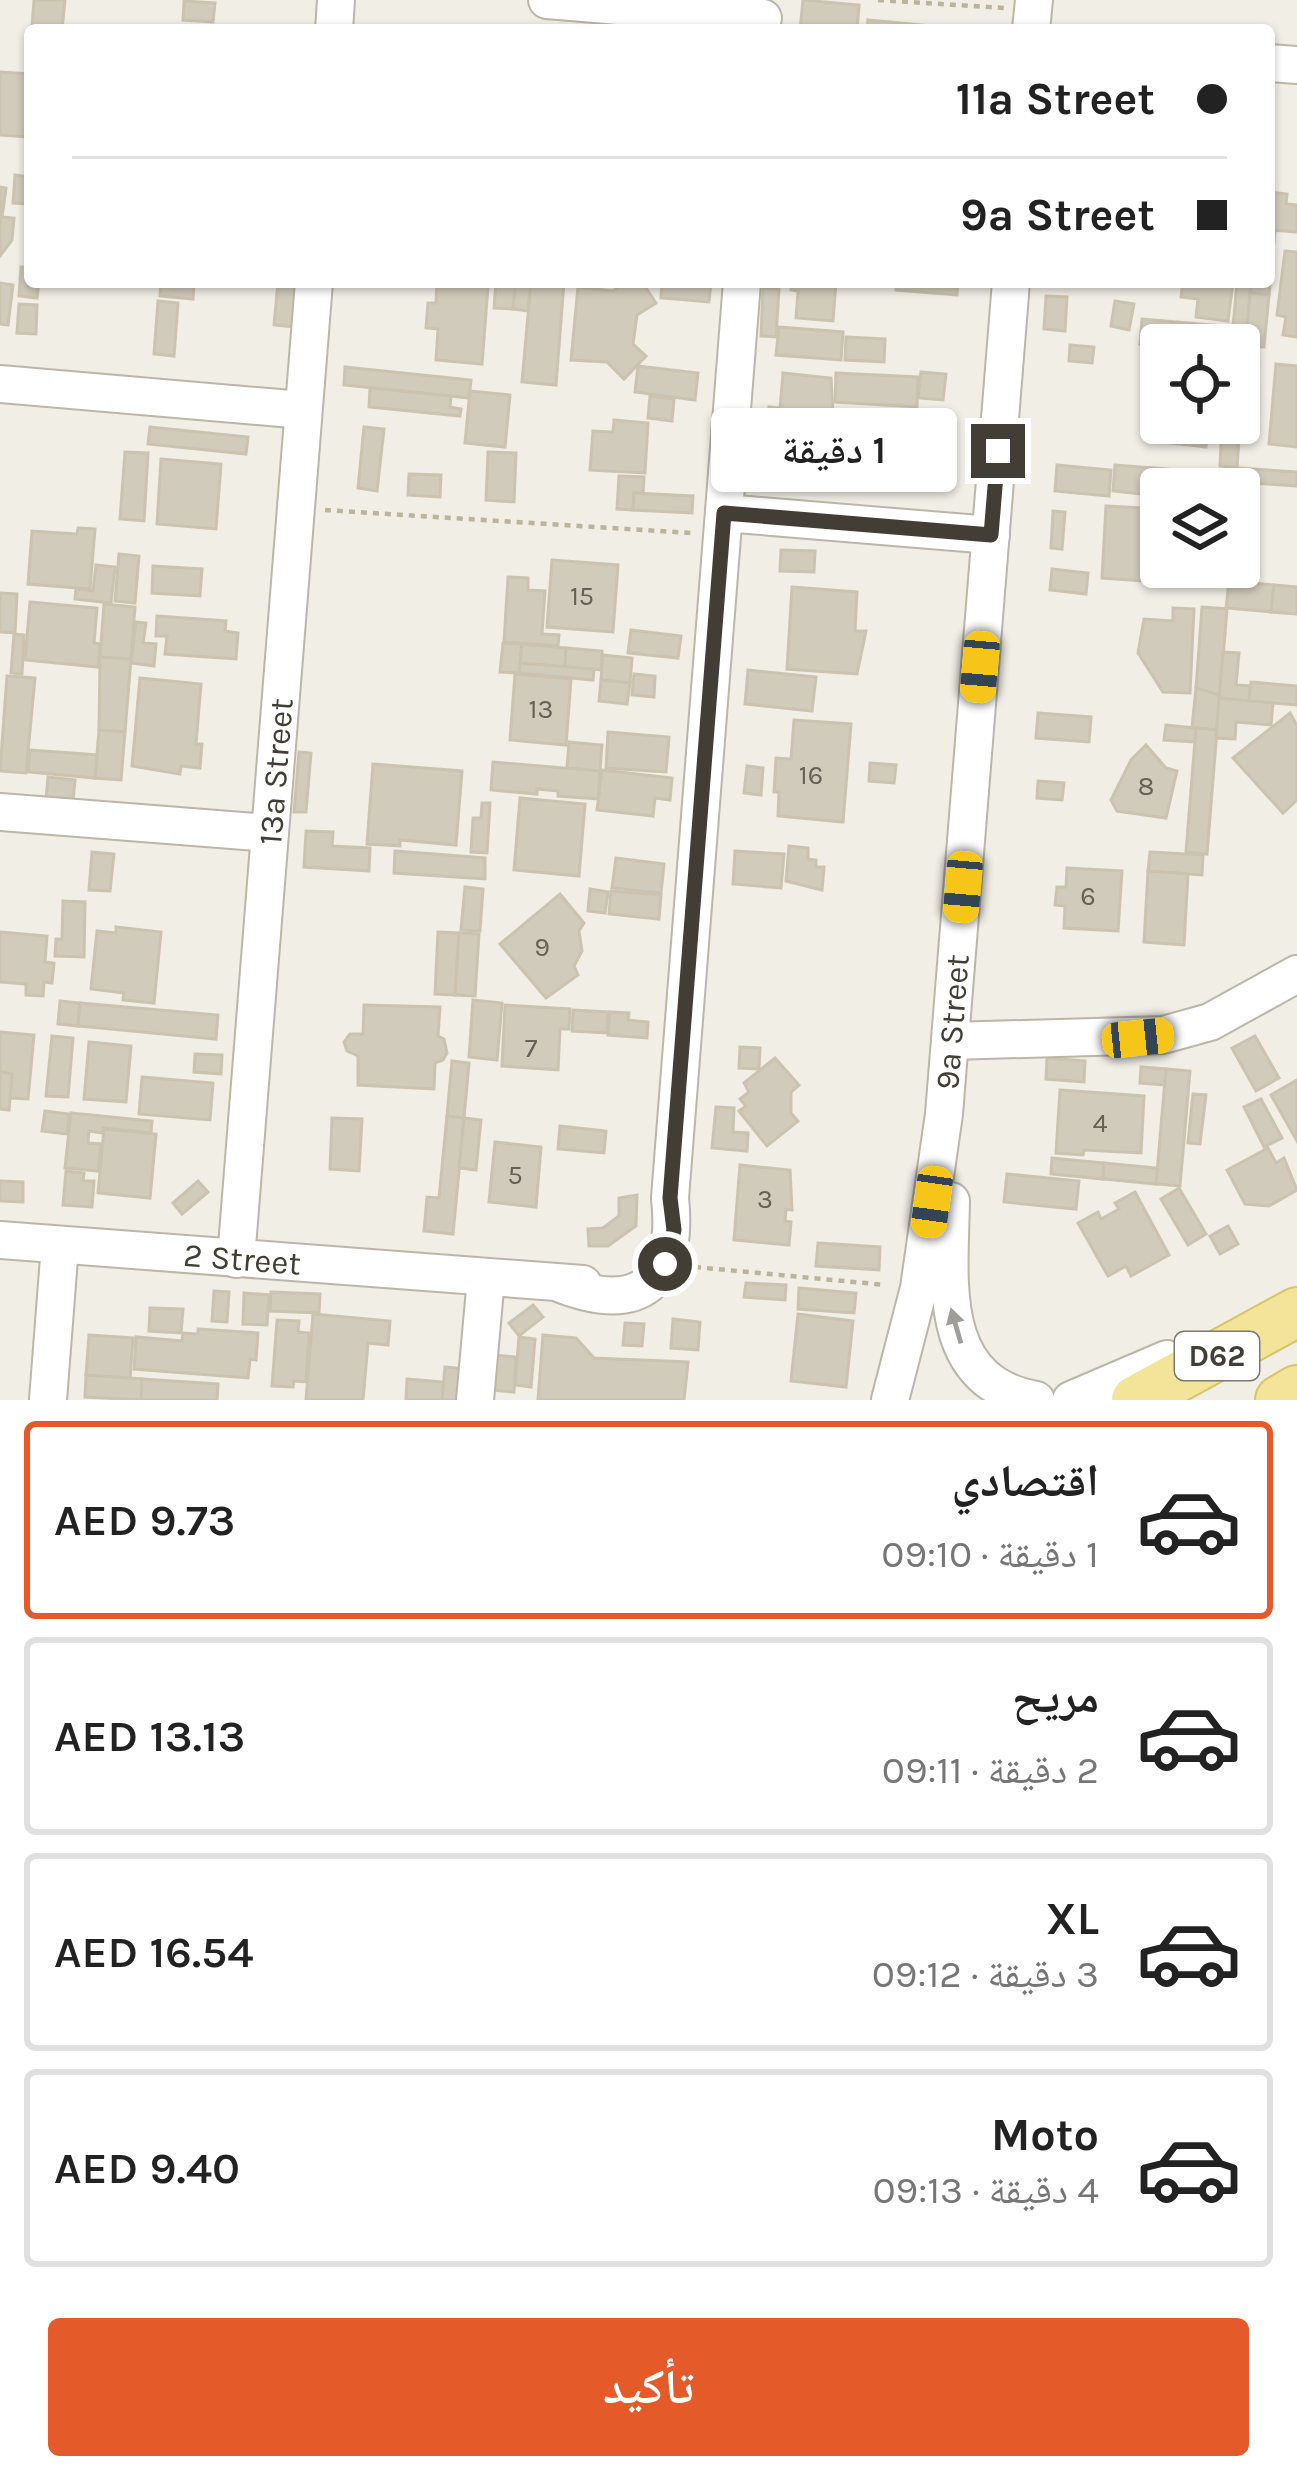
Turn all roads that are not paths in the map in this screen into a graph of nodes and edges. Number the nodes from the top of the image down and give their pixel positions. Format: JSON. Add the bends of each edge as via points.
{"nodes":[{"id":1,"x":547,"y":0,"type":"edge"},
{"id":2,"x":763,"y":16,"type":"edge"},
{"id":3,"x":313,"y":288,"type":"edge"},
{"id":4,"x":742,"y":288,"type":"edge"},
{"id":5,"x":1011,"y":288,"type":"edge"},
{"id":6,"x":0,"y":384,"type":"edge"},
{"id":7,"x":303,"y":410,"type":"junction"},
{"id":8,"x":723,"y":524,"type":"junction"},
{"id":9,"x":991,"y":535,"type":"junction"},
{"id":10,"x":0,"y":812,"type":"edge"},
{"id":11,"x":269,"y":833,"type":"junction"},
{"id":12,"x":1297,"y":974,"type":"edge"},
{"id":13,"x":951,"y":1030,"type":"junction"},
{"id":14,"x":944,"y":1114,"type":"junction"},
{"id":15,"x":670,"y":1198,"type":"junction"},
{"id":16,"x":0,"y":1240,"type":"edge"},
{"id":17,"x":61,"y":1245,"type":"junction"},
{"id":18,"x":236,"y":1259,"type":"junction"},
{"id":19,"x":486,"y":1278,"type":"junction"},
{"id":20,"x":561,"y":1284,"type":"junction"},
{"id":21,"x":1282,"y":1320,"type":"edge"},
{"id":22,"x":1297,"y":1390,"type":"edge"},
{"id":23,"x":48,"y":1400,"type":"edge"},
{"id":24,"x":475,"y":1400,"type":"edge"},
{"id":25,"x":890,"y":1400,"type":"edge"},
{"id":26,"x":1036,"y":1400,"type":"edge"},
{"id":27,"x":1071,"y":1400,"type":"edge"},
{"id":28,"x":1136,"y":1400,"type":"edge"},
{"id":29,"x":1280,"y":1400,"type":"edge"}],
"edges":[{"from":1,"to":2,"type":"street"},
{"from":3,"to":7,"type":"street","name":"13a Street"},
{"from":4,"to":8,"type":"street"},
{"from":5,"to":9,"type":"street","name":"9a Street"},
{"from":6,"to":7,"type":"street"},
{"from":7,"to":11,"type":"street","name":"13a Street"},
{"from":8,"to":9,"type":"street"},
{"from":8,"to":15,"type":"street"},
{"from":9,"to":13,"type":"street","name":"9a Street"},
{"from":10,"to":11,"type":"street"},
{"from":11,"to":18,"type":"street","name":"13a Street"},
{"from":12,"to":13,"type":"street","via":[[1232,1012],[1138,1038]]},
{"from":13,"to":14,"type":"street","name":"9a Street"},
{"from":14,"to":25,"type":"street","name":"9a Street","via":[[919,1288]]},
{"from":26,"to":14,"type":"street","name":"9a Street","one_way":true,"via":[[986,1377],[952,1322],[951,1137]]},
{"from":15,"to":20,"type":"street","via":[[656,1241],[636,1267],[606,1282]]},
{"from":15,"to":20,"type":"street","via":[[674,1230],[665,1264],[640,1289],[589,1295]]},
{"from":16,"to":17,"type":"street","name":"2 Street"},
{"from":17,"to":18,"type":"street","name":"2 Street"},
{"from":17,"to":23,"type":"street"},
{"from":18,"to":19,"type":"street","name":"2 Street"},
{"from":19,"to":20,"type":"street","name":"2 Street"},
{"from":19,"to":24,"type":"street"},
{"from":21,"to":27,"type":"street","via":[[1212,1340]]},
{"from":21,"to":28,"type":"main road","number":"D62"},
{"from":22,"to":29,"type":"main road","number":"D62"}]}
